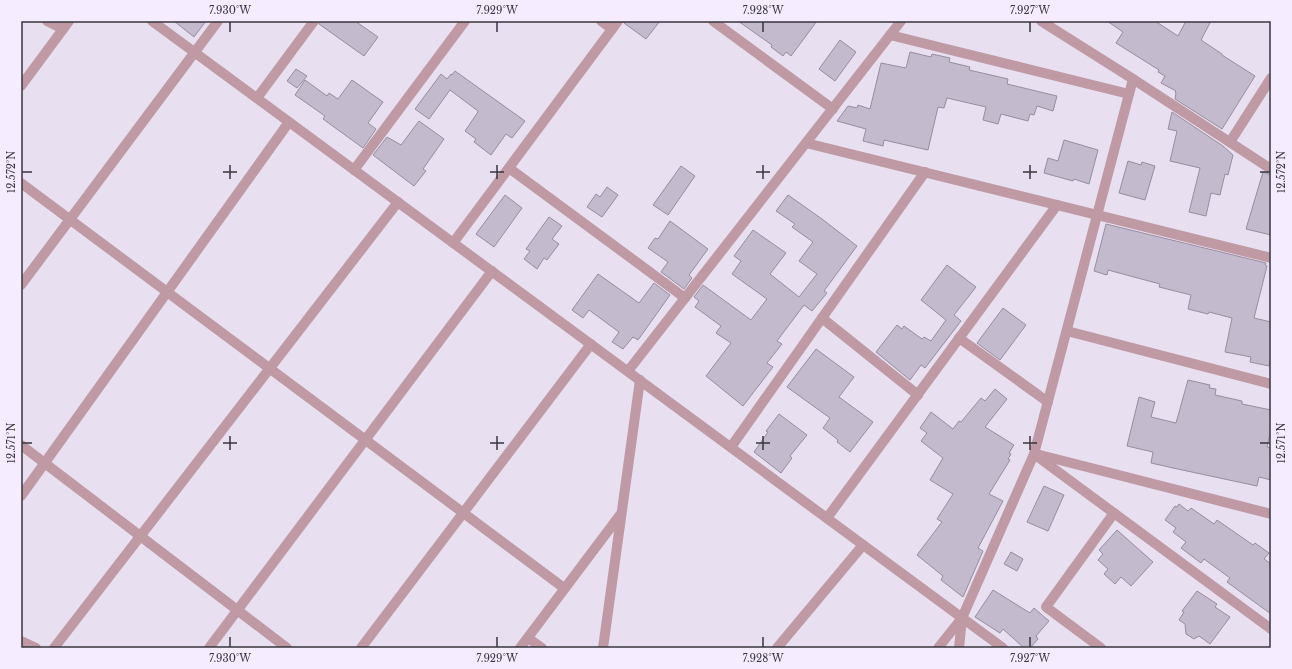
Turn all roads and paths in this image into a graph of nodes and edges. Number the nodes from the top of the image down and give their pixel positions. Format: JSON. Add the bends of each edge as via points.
{"nodes":[{"id":1,"x":47,"y":21,"type":"edge"},
{"id":2,"x":69,"y":21,"type":"edge"},
{"id":3,"x":152,"y":21,"type":"edge"},
{"id":4,"x":218,"y":21,"type":"edge"},
{"id":5,"x":314,"y":21,"type":"edge"},
{"id":6,"x":465,"y":21,"type":"edge"},
{"id":7,"x":602,"y":21,"type":"edge"},
{"id":8,"x":713,"y":21,"type":"edge"},
{"id":9,"x":901,"y":21,"type":"edge"},
{"id":10,"x":1041,"y":21,"type":"edge"},
{"id":11,"x":615,"y":25,"type":"edge"},
{"id":12,"x":63,"y":30,"type":"junction"},
{"id":13,"x":890,"y":35,"type":"junction"},
{"id":14,"x":195,"y":52,"type":"junction"},
{"id":15,"x":1133,"y":78,"type":"junction"},
{"id":16,"x":1271,"y":78,"type":"edge"},
{"id":17,"x":21,"y":86,"type":"edge"},
{"id":18,"x":1129,"y":94,"type":"junction"},
{"id":19,"x":257,"y":98,"type":"junction"},
{"id":20,"x":833,"y":109,"type":"junction"},
{"id":21,"x":289,"y":122,"type":"junction"},
{"id":22,"x":1230,"y":142,"type":"junction"},
{"id":23,"x":806,"y":143,"type":"junction"},
{"id":24,"x":509,"y":168,"type":"junction"},
{"id":25,"x":1271,"y":168,"type":"edge"},
{"id":26,"x":354,"y":170,"type":"junction"},
{"id":27,"x":925,"y":172,"type":"junction"},
{"id":28,"x":21,"y":183,"type":"edge"},
{"id":29,"x":398,"y":202,"type":"junction"},
{"id":30,"x":1057,"y":205,"type":"junction"},
{"id":31,"x":1097,"y":215,"type":"junction"},
{"id":32,"x":70,"y":220,"type":"junction"},
{"id":33,"x":453,"y":243,"type":"junction"},
{"id":34,"x":1271,"y":258,"type":"edge"},
{"id":35,"x":492,"y":271,"type":"junction"},
{"id":36,"x":21,"y":285,"type":"edge"},
{"id":37,"x":167,"y":292,"type":"junction"},
{"id":38,"x":685,"y":298,"type":"junction"},
{"id":39,"x":822,"y":318,"type":"junction"},
{"id":40,"x":1067,"y":331,"type":"junction"},
{"id":41,"x":960,"y":338,"type":"junction"},
{"id":42,"x":591,"y":344,"type":"junction"},
{"id":43,"x":270,"y":369,"type":"junction"},
{"id":44,"x":628,"y":372,"type":"junction"},
{"id":45,"x":640,"y":380,"type":"junction"},
{"id":46,"x":1271,"y":384,"type":"edge"},
{"id":47,"x":918,"y":394,"type":"junction"},
{"id":48,"x":1048,"y":402,"type":"junction"},
{"id":49,"x":365,"y":440,"type":"junction"},
{"id":50,"x":21,"y":445,"type":"edge"},
{"id":51,"x":731,"y":447,"type":"junction"},
{"id":52,"x":1034,"y":454,"type":"junction"},
{"id":53,"x":45,"y":463,"type":"junction"},
{"id":54,"x":21,"y":496,"type":"edge"},
{"id":55,"x":463,"y":513,"type":"junction"},
{"id":56,"x":1114,"y":513,"type":"junction"},
{"id":57,"x":621,"y":514,"type":"junction"},
{"id":58,"x":1271,"y":514,"type":"edge"},
{"id":59,"x":827,"y":518,"type":"junction"},
{"id":60,"x":140,"y":536,"type":"junction"},
{"id":61,"x":863,"y":545,"type":"junction"},
{"id":62,"x":564,"y":588,"type":"junction"},
{"id":63,"x":238,"y":610,"type":"junction"},
{"id":64,"x":962,"y":618,"type":"junction"},
{"id":65,"x":1271,"y":629,"type":"edge"},
{"id":66,"x":528,"y":638,"type":"junction"},
{"id":67,"x":21,"y":641,"type":"edge"},
{"id":68,"x":36,"y":648,"type":"edge"},
{"id":69,"x":54,"y":648,"type":"edge"},
{"id":70,"x":209,"y":648,"type":"edge"},
{"id":71,"x":287,"y":648,"type":"edge"},
{"id":72,"x":361,"y":648,"type":"edge"},
{"id":73,"x":520,"y":648,"type":"edge"},
{"id":74,"x":542,"y":648,"type":"edge"},
{"id":75,"x":603,"y":648,"type":"edge"},
{"id":76,"x":777,"y":648,"type":"edge"},
{"id":77,"x":938,"y":648,"type":"edge"},
{"id":78,"x":959,"y":648,"type":"edge"},
{"id":79,"x":1003,"y":648,"type":"edge"},
{"id":80,"x":1101,"y":648,"type":"edge"}],
"edges":[{"from":1,"to":12,"type":"street"},
{"from":2,"to":12,"type":"street"},
{"from":3,"to":14,"type":"street"},
{"from":4,"to":14,"type":"street"},
{"from":5,"to":19,"type":"street"},
{"from":6,"to":26,"type":"street"},
{"from":7,"to":11,"type":"street"},
{"from":8,"to":20,"type":"street"},
{"from":9,"to":13,"type":"street"},
{"from":10,"to":15,"type":"street"},
{"from":11,"to":24,"type":"street"},
{"from":12,"to":17,"type":"street"},
{"from":13,"to":18,"type":"street"},
{"from":13,"to":20,"type":"street"},
{"from":14,"to":19,"type":"street"},
{"from":14,"to":32,"type":"street"},
{"from":15,"to":18,"type":"street"},
{"from":15,"to":22,"type":"street"},
{"from":16,"to":22,"type":"street"},
{"from":18,"to":31,"type":"street"},
{"from":19,"to":21,"type":"street"},
{"from":20,"to":23,"type":"street"},
{"from":21,"to":26,"type":"street"},
{"from":21,"to":37,"type":"street"},
{"from":22,"to":25,"type":"street"},
{"from":23,"to":27,"type":"street"},
{"from":23,"to":38,"type":"street"},
{"from":24,"to":33,"type":"street"},
{"from":24,"to":38,"type":"street"},
{"from":26,"to":29,"type":"street"},
{"from":27,"to":30,"type":"street"},
{"from":27,"to":39,"type":"street"},
{"from":28,"to":32,"type":"street"},
{"from":29,"to":33,"type":"street"},
{"from":29,"to":43,"type":"street"},
{"from":30,"to":31,"type":"street"},
{"from":30,"to":41,"type":"street"},
{"from":31,"to":34,"type":"street"},
{"from":31,"to":40,"type":"street"},
{"from":32,"to":36,"type":"street"},
{"from":32,"to":37,"type":"street"},
{"from":33,"to":35,"type":"street"},
{"from":35,"to":42,"type":"street"},
{"from":35,"to":49,"type":"street"},
{"from":37,"to":43,"type":"street"},
{"from":37,"to":53,"type":"street"},
{"from":38,"to":44,"type":"street"},
{"from":39,"to":47,"type":"street"},
{"from":39,"to":51,"type":"street"},
{"from":40,"to":46,"type":"street"},
{"from":40,"to":48,"type":"street"},
{"from":41,"to":47,"type":"street"},
{"from":41,"to":48,"type":"street"},
{"from":42,"to":44,"type":"street"},
{"from":42,"to":55,"type":"street"},
{"from":43,"to":49,"type":"street"},
{"from":43,"to":60,"type":"street"},
{"from":44,"to":45,"type":"street"},
{"from":45,"to":51,"type":"street"},
{"from":45,"to":57,"type":"street"},
{"from":47,"to":59,"type":"street"},
{"from":48,"to":52,"type":"street"},
{"from":49,"to":55,"type":"street"},
{"from":49,"to":63,"type":"street"},
{"from":50,"to":53,"type":"street"},
{"from":51,"to":59,"type":"street"},
{"from":52,"to":56,"type":"street"},
{"from":52,"to":58,"type":"street"},
{"from":52,"to":64,"type":"street"},
{"from":53,"to":54,"type":"street"},
{"from":53,"to":60,"type":"street"},
{"from":55,"to":62,"type":"street"},
{"from":55,"to":72,"type":"street"},
{"from":56,"to":65,"type":"street"},
{"from":56,"to":80,"type":"street","via":[[1046,607]]},
{"from":57,"to":62,"type":"street"},
{"from":57,"to":75,"type":"street"},
{"from":59,"to":61,"type":"street"},
{"from":60,"to":63,"type":"street"},
{"from":60,"to":69,"type":"street"},
{"from":61,"to":64,"type":"street"},
{"from":61,"to":76,"type":"street"},
{"from":62,"to":66,"type":"street"},
{"from":63,"to":70,"type":"street"},
{"from":63,"to":71,"type":"street"},
{"from":64,"to":77,"type":"street"},
{"from":64,"to":78,"type":"street"},
{"from":64,"to":79,"type":"street"},
{"from":66,"to":73,"type":"street"},
{"from":66,"to":74,"type":"street"},
{"from":67,"to":68,"type":"street"}]}
